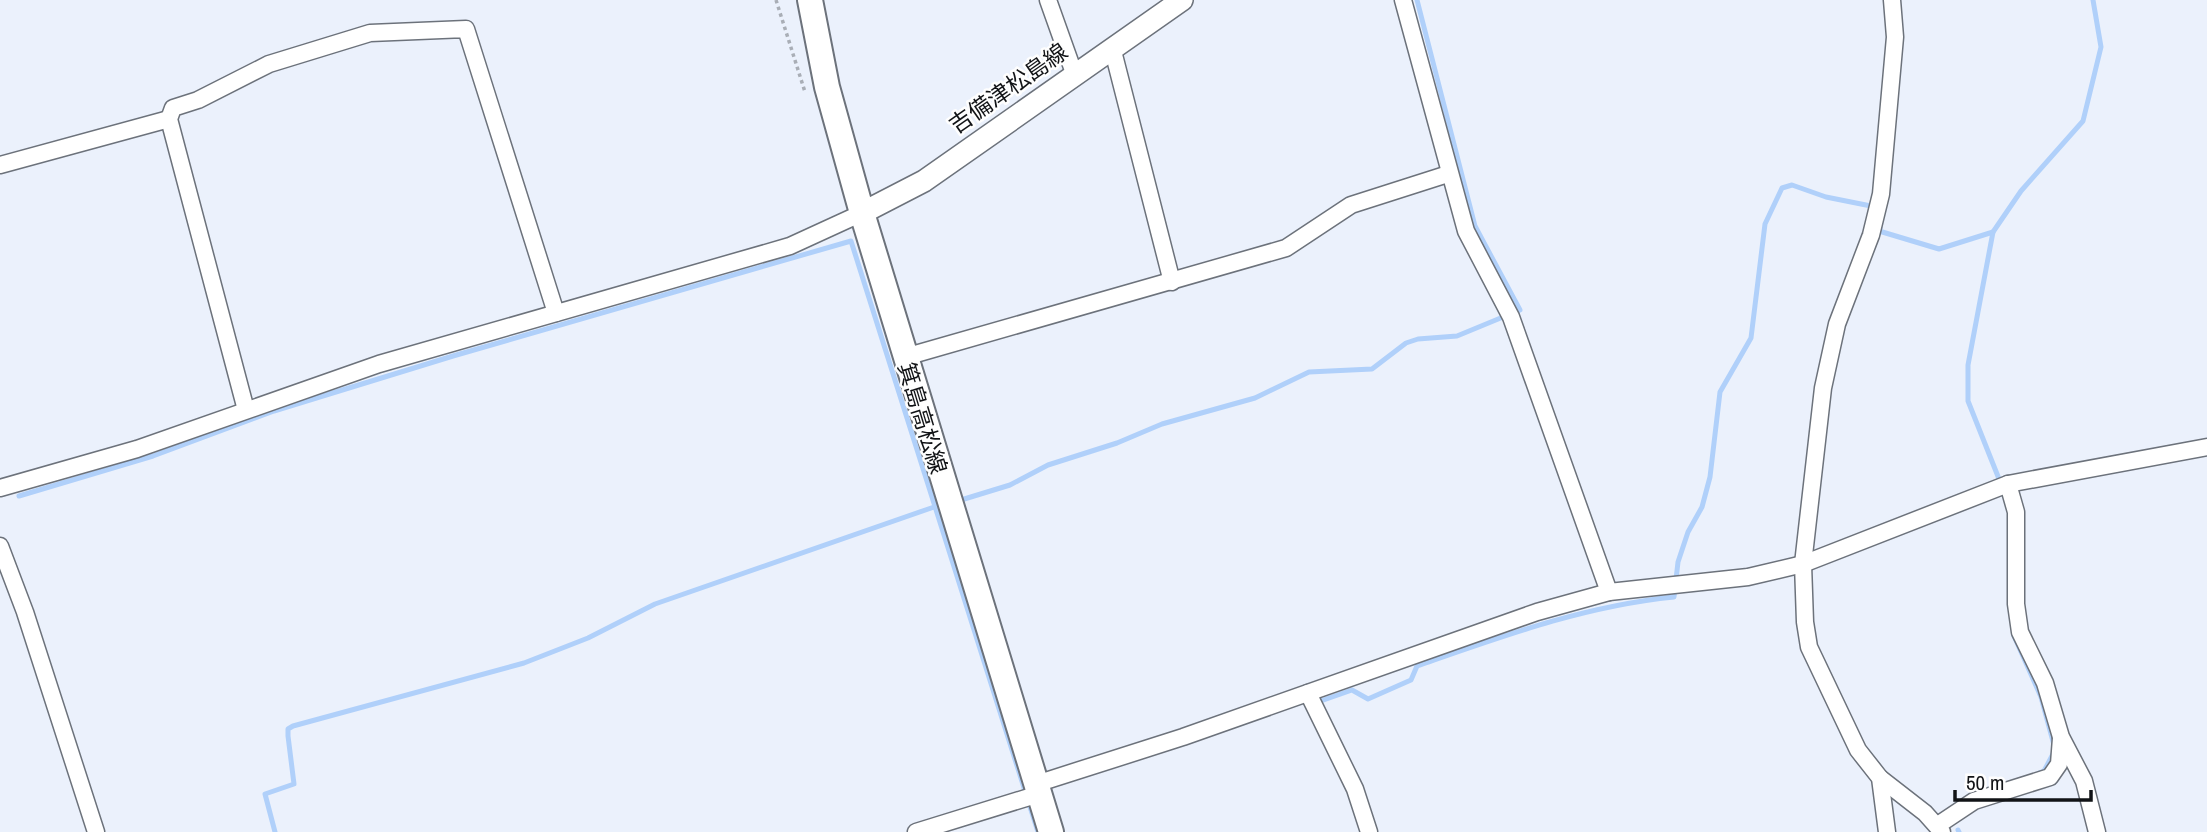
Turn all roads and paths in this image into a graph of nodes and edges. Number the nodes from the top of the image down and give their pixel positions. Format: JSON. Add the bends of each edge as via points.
{"nodes":[{"id":1,"x":810,"y":0,"type":"edge"},
{"id":2,"x":1048,"y":0,"type":"edge"},
{"id":3,"x":1182,"y":0,"type":"edge"},
{"id":4,"x":1403,"y":0,"type":"edge"},
{"id":5,"x":1892,"y":0,"type":"edge"},
{"id":6,"x":1112,"y":47,"type":"junction"},
{"id":7,"x":1074,"y":73,"type":"junction"},
{"id":8,"x":169,"y":119,"type":"junction"},
{"id":9,"x":0,"y":165,"type":"edge"},
{"id":10,"x":1448,"y":174,"type":"junction"},
{"id":11,"x":862,"y":212,"type":"junction"},
{"id":12,"x":1172,"y":282,"type":"junction"},
{"id":13,"x":556,"y":313,"type":"junction"},
{"id":14,"x":905,"y":357,"type":"junction"},
{"id":15,"x":246,"y":410,"type":"junction"},
{"id":16,"x":2207,"y":447,"type":"edge"},
{"id":17,"x":2008,"y":484,"type":"junction"},
{"id":18,"x":0,"y":488,"type":"edge"},
{"id":19,"x":0,"y":546,"type":"edge"},
{"id":20,"x":1803,"y":564,"type":"junction"},
{"id":21,"x":1609,"y":592,"type":"junction"},
{"id":22,"x":1311,"y":699,"type":"junction"},
{"id":23,"x":2061,"y":737,"type":"junction"},
{"id":24,"x":1880,"y":778,"type":"junction"},
{"id":25,"x":1032,"y":794,"type":"junction"},
{"id":26,"x":1940,"y":829,"type":"edge"},
{"id":27,"x":96,"y":832,"type":"edge"},
{"id":28,"x":916,"y":832,"type":"edge"},
{"id":29,"x":1051,"y":832,"type":"edge"},
{"id":30,"x":1369,"y":832,"type":"edge"},
{"id":31,"x":1887,"y":832,"type":"edge"},
{"id":32,"x":2097,"y":832,"type":"edge"}],
"edges":[{"from":1,"to":11,"type":"main road","name":"箕島高松線","via":[[827,87]]},
{"from":2,"to":7,"type":"street"},
{"from":3,"to":6,"type":"main road","name":"吉備津松島線"},
{"from":4,"to":10,"type":"street"},
{"from":5,"to":20,"type":"street","via":[[1895,37],[1878,207],[1837,324],[1823,388]]},
{"from":6,"to":7,"type":"main road","name":"吉備津松島線"},
{"from":6,"to":12,"type":"street"},
{"from":7,"to":11,"type":"main road","name":"吉備津松島線","via":[[924,181]]},
{"from":8,"to":9,"type":"street"},
{"from":8,"to":13,"type":"street","via":[[173,108],[303,53],[370,33],[466,29]]},
{"from":8,"to":15,"type":"street"},
{"from":10,"to":12,"type":"street","via":[[1351,205],[1286,248]]},
{"from":10,"to":21,"type":"street","via":[[1466,231],[1510,315]]},
{"from":11,"to":13,"type":"street","via":[[790,246]]},
{"from":11,"to":14,"type":"main road","name":"箕島高松線"},
{"from":12,"to":14,"type":"street"},
{"from":13,"to":15,"type":"street","via":[[379,364]]},
{"from":14,"to":25,"type":"main road","name":"箕島高松線"},
{"from":15,"to":18,"type":"street","via":[[137,449]]},
{"from":16,"to":17,"type":"street"},
{"from":17,"to":20,"type":"street"},
{"from":17,"to":23,"type":"street","via":[[2016,512],[2017,618],[2045,683]]},
{"from":19,"to":27,"type":"street"},
{"from":20,"to":21,"type":"street","via":[[1748,577]]},
{"from":20,"to":24,"type":"street","via":[[1809,647],[1858,750]]},
{"from":21,"to":22,"type":"street","via":[[1537,612]]},
{"from":22,"to":25,"type":"street"},
{"from":22,"to":30,"type":"street","via":[[1355,789]]},
{"from":23,"to":26,"type":"street","via":[[2059,764],[2050,777],[1974,801]]},
{"from":23,"to":32,"type":"street","via":[[2084,781]]},
{"from":24,"to":26,"type":"street"},
{"from":24,"to":31,"type":"street"},
{"from":25,"to":28,"type":"street"},
{"from":25,"to":29,"type":"main road","name":"箕島高松線"}]}
